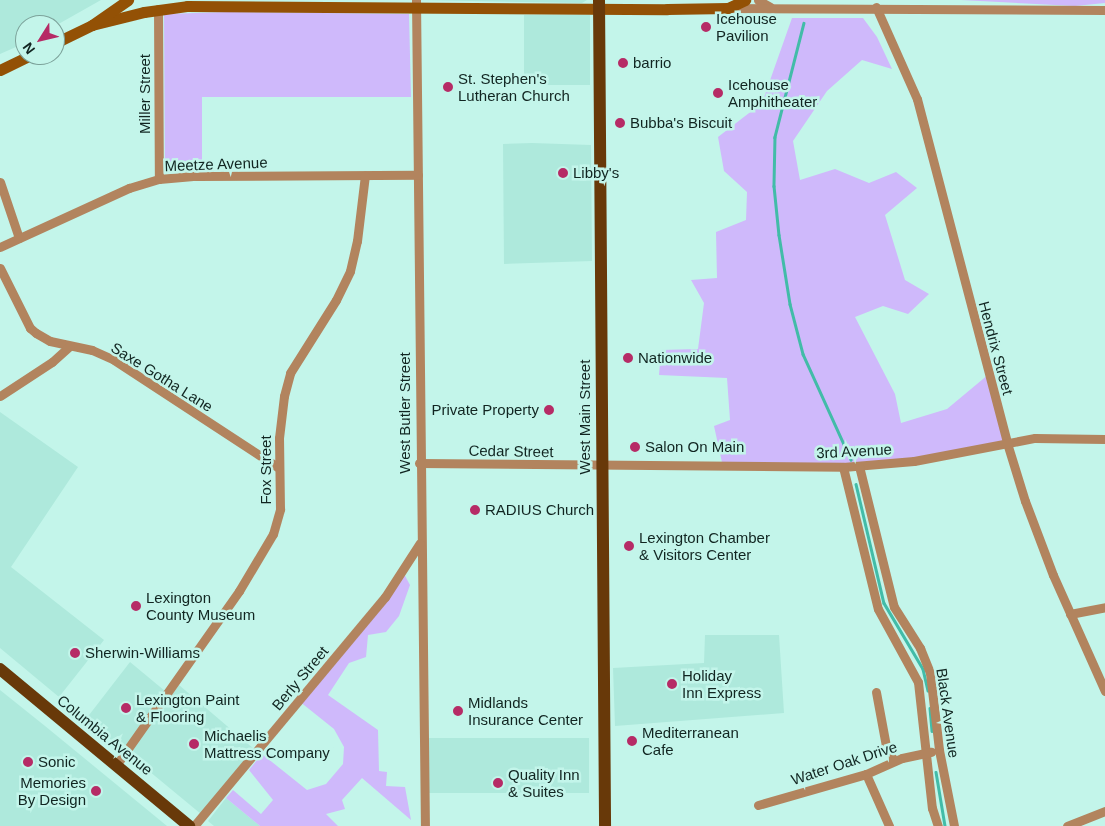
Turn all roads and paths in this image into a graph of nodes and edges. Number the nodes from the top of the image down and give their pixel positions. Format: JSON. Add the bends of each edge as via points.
{"nodes":[{"id":1,"x":128,"y":0,"type":"edge"},
{"id":2,"x":745,"y":0,"type":"edge"},
{"id":3,"x":758,"y":0,"type":"edge"},
{"id":4,"x":259,"y":3,"type":"edge"},
{"id":5,"x":416,"y":3,"type":"edge"},
{"id":6,"x":598,"y":4,"type":"edge"},
{"id":7,"x":770,"y":7,"type":"junction"},
{"id":8,"x":876,"y":7,"type":"junction"},
{"id":9,"x":728,"y":8,"type":"junction"},
{"id":10,"x":158,"y":9,"type":"junction"},
{"id":11,"x":1105,"y":10,"type":"edge"},
{"id":12,"x":92,"y":25,"type":"junction"},
{"id":13,"x":65,"y":38,"type":"edge"},
{"id":14,"x":15,"y":62,"type":"edge"},
{"id":15,"x":0,"y":70,"type":"edge"},
{"id":16,"x":418,"y":175,"type":"junction"},
{"id":17,"x":364,"y":176,"type":"junction"},
{"id":18,"x":159,"y":179,"type":"junction"},
{"id":19,"x":0,"y":182,"type":"edge"},
{"id":20,"x":19,"y":238,"type":"junction"},
{"id":21,"x":0,"y":247,"type":"edge"},
{"id":22,"x":0,"y":268,"type":"edge"},
{"id":23,"x":70,"y":346,"type":"junction"},
{"id":24,"x":0,"y":396,"type":"edge"},
{"id":25,"x":1105,"y":438,"type":"edge"},
{"id":26,"x":1007,"y":443,"type":"junction"},
{"id":27,"x":419,"y":464,"type":"junction"},
{"id":28,"x":602,"y":466,"type":"junction"},
{"id":29,"x":859,"y":466,"type":"junction"},
{"id":30,"x":843,"y":467,"type":"junction"},
{"id":31,"x":279,"y":468,"type":"junction"},
{"id":32,"x":420,"y":543,"type":"junction"},
{"id":33,"x":1105,"y":608,"type":"edge"},
{"id":34,"x":1070,"y":614,"type":"junction"},
{"id":35,"x":0,"y":670,"type":"edge"},
{"id":36,"x":1105,"y":691,"type":"edge"},
{"id":37,"x":876,"y":692,"type":"dead end"},
{"id":38,"x":939,"y":750,"type":"junction"},
{"id":39,"x":926,"y":753,"type":"junction"},
{"id":40,"x":894,"y":762,"type":"junction"},
{"id":41,"x":117,"y":764,"type":"junction"},
{"id":42,"x":866,"y":774,"type":"junction"},
{"id":43,"x":758,"y":805,"type":"dead end"},
{"id":44,"x":1105,"y":811,"type":"edge"},
{"id":45,"x":189,"y":826,"type":"edge"},
{"id":46,"x":194,"y":826,"type":"edge"},
{"id":47,"x":425,"y":826,"type":"edge"},
{"id":48,"x":605,"y":826,"type":"edge"},
{"id":49,"x":889,"y":826,"type":"edge"},
{"id":50,"x":938,"y":826,"type":"edge"},
{"id":51,"x":954,"y":826,"type":"edge"},
{"id":52,"x":1067,"y":826,"type":"edge"}],
"edges":[{"from":1,"to":12,"type":"main road"},
{"from":2,"to":9,"type":"main road"},
{"from":3,"to":7,"type":"street"},
{"from":4,"to":5,"type":"main road"},
{"from":4,"to":10,"type":"main road"},
{"from":5,"to":6,"type":"main road"},
{"from":5,"to":16,"type":"street","name":"West Butler Street"},
{"from":6,"to":9,"type":"main road"},
{"from":6,"to":28,"type":"main road","name":"West Main Street"},
{"from":7,"to":8,"type":"street"},
{"from":7,"to":9,"type":"street","via":[[762,10]]},
{"from":8,"to":11,"type":"street"},
{"from":8,"to":26,"type":"street","name":"Hendrix Street","via":[[917,99]]},
{"from":10,"to":12,"type":"main road"},
{"from":10,"to":18,"type":"street","name":"Miller Street"},
{"from":12,"to":13,"type":"main road"},
{"from":14,"to":15,"type":"main road"},
{"from":16,"to":17,"type":"street","name":"Meetze Avenue"},
{"from":16,"to":27,"type":"street","name":"West Butler Street"},
{"from":17,"to":18,"type":"street","name":"Meetze Avenue"},
{"from":17,"to":31,"type":"street","name":"Fox Street","via":[[358,241],[350,271],[288,380],[281,411]]},
{"from":18,"to":20,"type":"street","name":"Meetze Avenue","via":[[128,188]]},
{"from":19,"to":20,"type":"street"},
{"from":20,"to":21,"type":"street","name":"Meetze Avenue"},
{"from":22,"to":23,"type":"street","name":"Saxe Gotha Lane","via":[[30,328],[50,341]]},
{"from":23,"to":24,"type":"street","via":[[58,358]]},
{"from":23,"to":31,"type":"street","name":"Saxe Gotha Lane","via":[[92,350],[114,360]]},
{"from":25,"to":26,"type":"street","name":"3rd Avenue","via":[[1035,438]]},
{"from":26,"to":29,"type":"street","name":"3rd Avenue","via":[[914,461]]},
{"from":26,"to":34,"type":"street","name":"Hendrix Street","via":[[1041,546]]},
{"from":27,"to":28,"type":"street","name":"Cedar Street"},
{"from":27,"to":32,"type":"street","name":"West Butler Street"},
{"from":28,"to":30,"type":"street","name":"3rd Avenue"},
{"from":28,"to":48,"type":"main road","name":"West Main Street"},
{"from":29,"to":30,"type":"street","name":"3rd Avenue"},
{"from":29,"to":38,"type":"street","name":"Black Avenue","via":[[894,607],[920,648],[930,672]]},
{"from":30,"to":39,"type":"street","name":"Black Avenue","via":[[878,609],[918,682]]},
{"from":31,"to":41,"type":"street","name":"Fox Street","via":[[280,509],[270,542],[184,672]]},
{"from":32,"to":46,"type":"street","name":"Berly Street","via":[[385,597]]},
{"from":32,"to":47,"type":"street","name":"West Butler Street"},
{"from":33,"to":34,"type":"street"},
{"from":34,"to":36,"type":"street","name":"Hendrix Street"},
{"from":35,"to":41,"type":"main road","name":"Columbia Avenue"},
{"from":37,"to":40,"type":"street","via":[[886,746]]},
{"from":38,"to":39,"type":"street","name":"Water Oak Drive"},
{"from":38,"to":51,"type":"street","name":"Black Avenue"},
{"from":39,"to":40,"type":"street","name":"Water Oak Drive"},
{"from":39,"to":50,"type":"street","name":"Black Avenue"},
{"from":40,"to":42,"type":"street","name":"Water Oak Drive"},
{"from":41,"to":45,"type":"main road","name":"Columbia Avenue"},
{"from":42,"to":43,"type":"street","name":"Water Oak Drive"},
{"from":42,"to":49,"type":"street"},
{"from":44,"to":52,"type":"street"}]}
